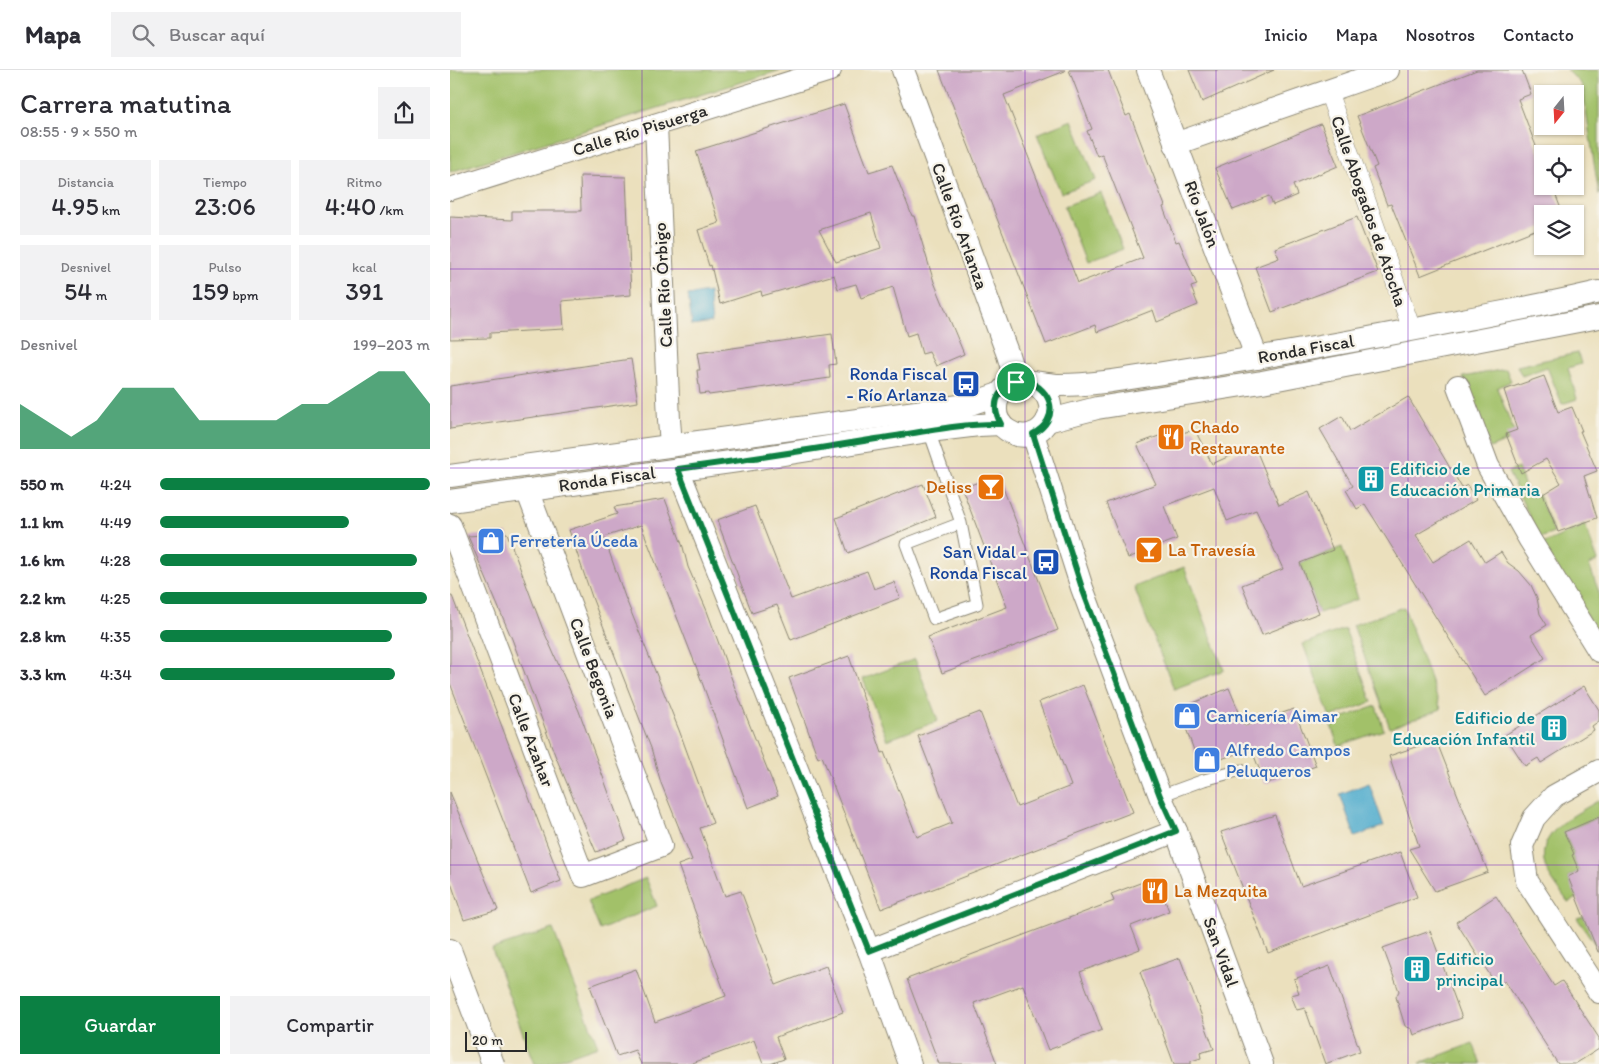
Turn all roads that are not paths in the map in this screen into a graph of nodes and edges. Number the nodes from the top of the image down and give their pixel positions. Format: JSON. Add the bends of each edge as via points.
{"nodes":[{"id":1,"x":830,"y":70,"type":"edge"},
{"id":2,"x":902,"y":70,"type":"edge"},
{"id":3,"x":1148,"y":70,"type":"edge"},
{"id":4,"x":1388,"y":70,"type":"edge"},
{"id":5,"x":1328,"y":91,"type":"junction"},
{"id":6,"x":656,"y":125,"type":"junction"},
{"id":7,"x":1175,"y":144,"type":"junction"},
{"id":8,"x":450,"y":189,"type":"edge"},
{"id":9,"x":1587,"y":295,"type":"edge"},
{"id":10,"x":1590,"y":319,"type":"edge"},
{"id":11,"x":1412,"y":330,"type":"junction"},
{"id":12,"x":1257,"y":358,"type":"junction"},
{"id":13,"x":1458,"y":386,"type":"dead end"},
{"id":14,"x":1017,"y":387,"type":"junction"},
{"id":15,"x":1001,"y":424,"type":"junction"},
{"id":16,"x":1040,"y":427,"type":"junction"},
{"id":17,"x":929,"y":431,"type":"junction"},
{"id":18,"x":671,"y":444,"type":"junction"},
{"id":19,"x":678,"y":469,"type":"junction"},
{"id":20,"x":450,"y":476,"type":"edge"},
{"id":21,"x":527,"y":490,"type":"junction"},
{"id":22,"x":450,"y":501,"type":"edge"},
{"id":23,"x":961,"y":524,"type":"junction"},
{"id":24,"x":450,"y":525,"type":"edge"},
{"id":25,"x":1599,"y":650,"type":"edge"},
{"id":26,"x":1241,"y":770,"type":"dead end"},
{"id":27,"x":1599,"y":771,"type":"edge"},
{"id":28,"x":1160,"y":796,"type":"junction"},
{"id":29,"x":1176,"y":831,"type":"junction"},
{"id":30,"x":661,"y":846,"type":"joint"},
{"id":31,"x":450,"y":950,"type":"edge"},
{"id":32,"x":869,"y":951,"type":"junction"},
{"id":33,"x":1599,"y":992,"type":"edge"},
{"id":34,"x":492,"y":1064,"type":"edge"},
{"id":35,"x":910,"y":1064,"type":"edge"},
{"id":36,"x":1262,"y":1064,"type":"edge"}],
"edges":[{"from":1,"to":6,"type":"street","name":"Calle Río Pisuerga"},
{"from":2,"to":14,"type":"street","name":"Calle Río Arlanza"},
{"from":3,"to":7,"type":"street","name":"Río Jalón"},
{"from":4,"to":5,"type":"street"},
{"from":5,"to":7,"type":"street"},
{"from":5,"to":11,"type":"street","name":"Calle Abogados de Atocha"},
{"from":6,"to":8,"type":"street","name":"Calle Río Pisuerga"},
{"from":6,"to":18,"type":"street","name":"Calle Río Órbigo"},
{"from":7,"to":12,"type":"street","name":"Río Jalón"},
{"from":9,"to":10,"type":"street","name":"Ronda Fiscal","via":[[1573,301],[1571,310],[1576,318]]},
{"from":9,"to":11,"type":"street","name":"Ronda Fiscal"},
{"from":10,"to":16,"type":"street","name":"Ronda Fiscal","via":[[1272,380],[1096,408]]},
{"from":11,"to":12,"type":"street","name":"Ronda Fiscal"},
{"from":12,"to":14,"type":"street","name":"Ronda Fiscal","via":[[1095,383]]},
{"from":13,"to":25,"type":"street","via":[[1488,466]]},
{"from":14,"to":15,"type":"street","via":[[996,406]]},
{"from":14,"to":16,"type":"street","via":[[1042,388],[1047,395],[1050,413]]},
{"from":14,"to":18,"type":"street","name":"Ronda Fiscal","via":[[967,405]]},
{"from":15,"to":16,"type":"street","name":"Ronda Fiscal","via":[[1007,431],[1024,436]]},
{"from":15,"to":17,"type":"street","name":"Ronda Fiscal"},
{"from":16,"to":28,"type":"street","name":"San Vidal","via":[[1082,588]]},
{"from":17,"to":19,"type":"street","name":"Ronda Fiscal"},
{"from":17,"to":23,"type":"lane"},
{"from":18,"to":20,"type":"street","name":"Ronda Fiscal"},
{"from":19,"to":21,"type":"street","name":"Ronda Fiscal"},
{"from":19,"to":32,"type":"street"},
{"from":21,"to":22,"type":"street","name":"Ronda Fiscal"},
{"from":21,"to":30,"type":"street","name":"Calle Begonia"},
{"from":23,"to":23,"type":"lane","via":[[977,604],[934,619],[906,544]]},
{"from":24,"to":30,"type":"street","name":"Calle Azahar","via":[[583,876]]},
{"from":26,"to":28,"type":"lane"},
{"from":27,"to":33,"type":"street","via":[[1554,796],[1534,818],[1522,846],[1527,882]]},
{"from":28,"to":29,"type":"street","name":"San Vidal"},
{"from":29,"to":32,"type":"street"},
{"from":29,"to":36,"type":"street","name":"San Vidal"},
{"from":31,"to":34,"type":"street"},
{"from":32,"to":35,"type":"street"}]}
